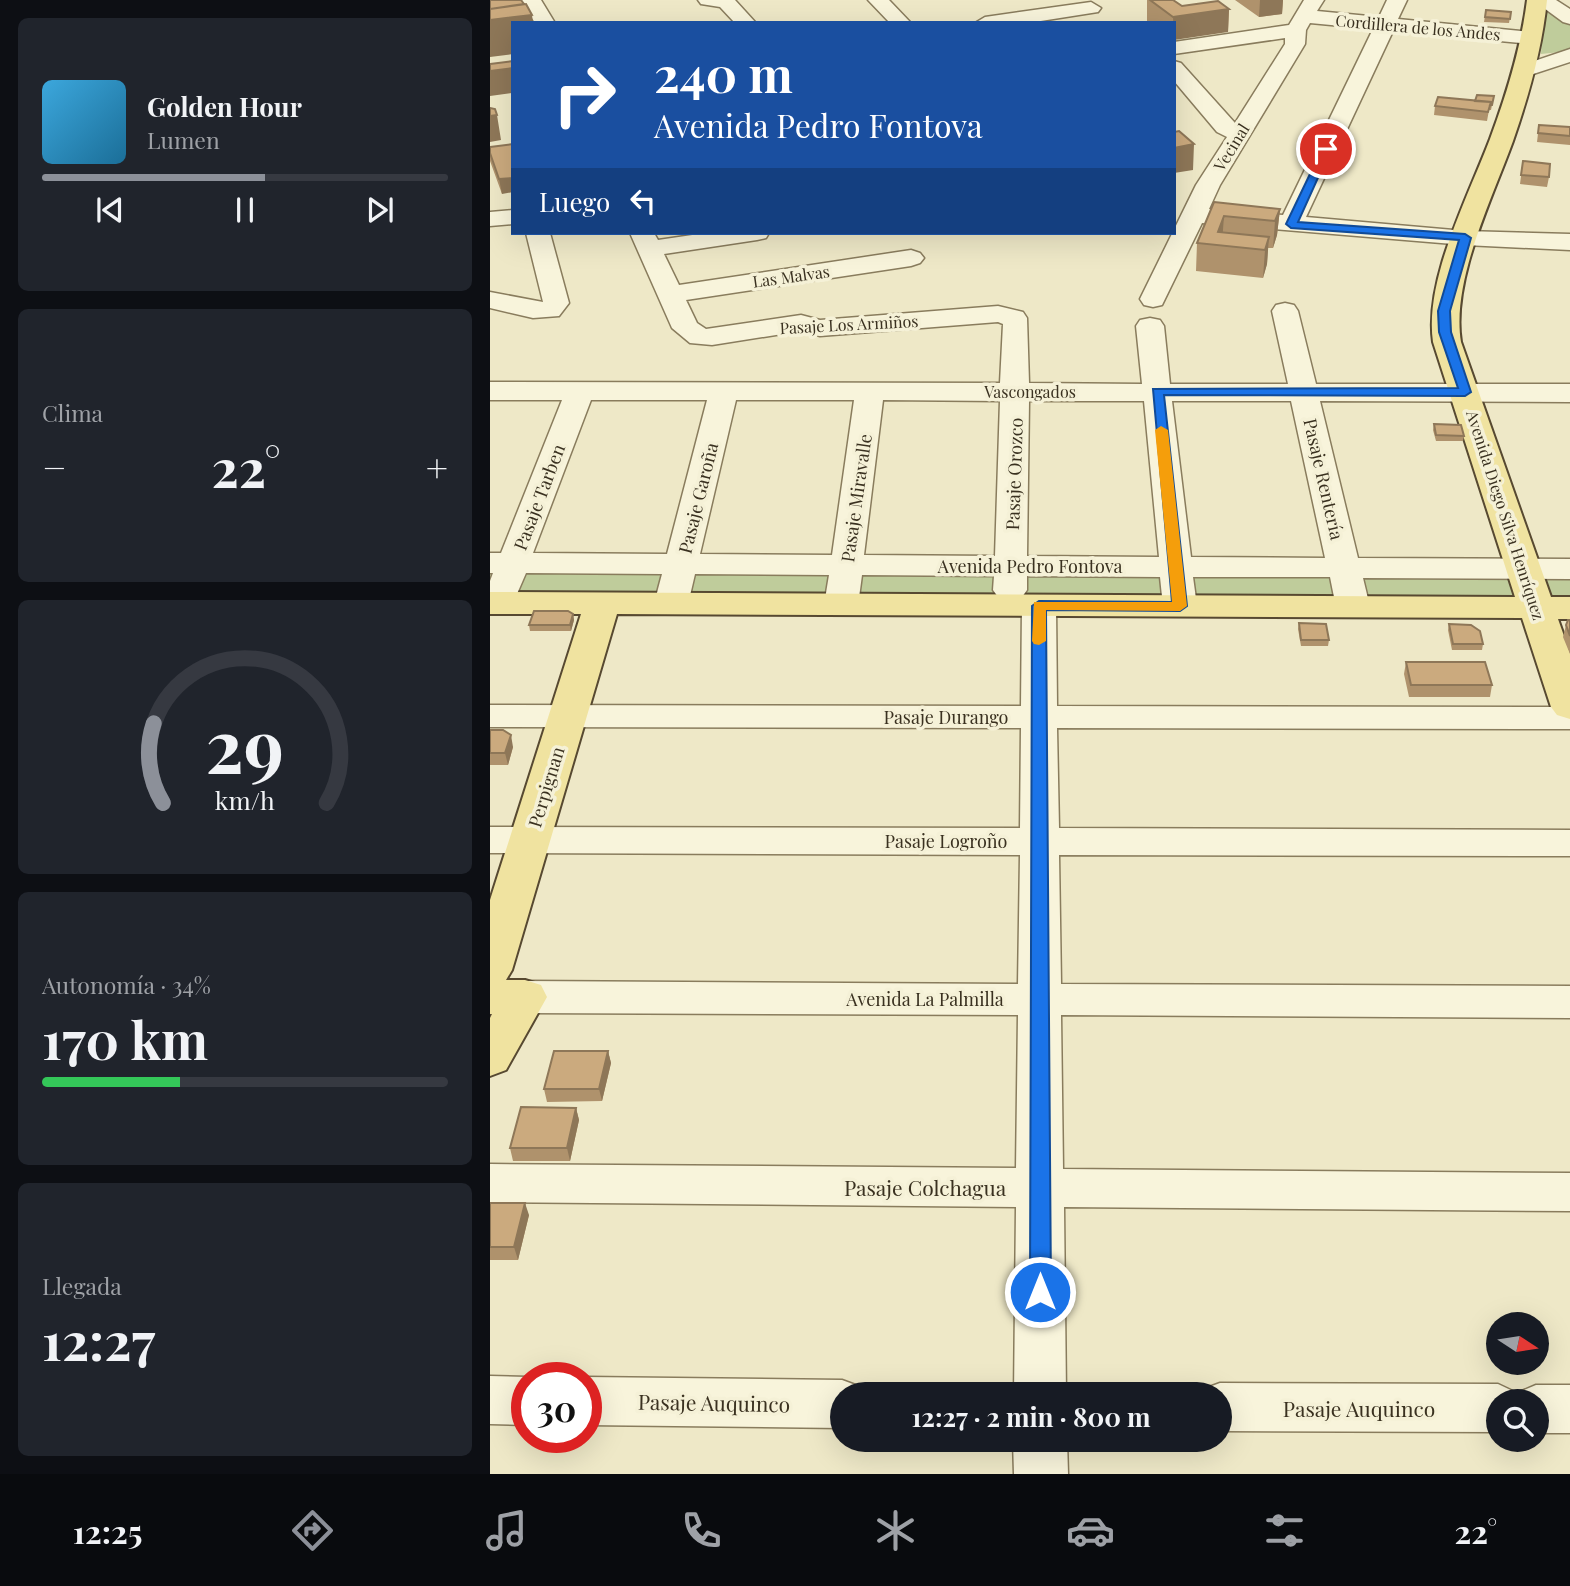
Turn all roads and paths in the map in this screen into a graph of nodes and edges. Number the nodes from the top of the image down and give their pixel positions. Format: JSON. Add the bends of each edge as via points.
{"nodes":[{"id":1,"x":531,"y":0,"type":"edge"},
{"id":2,"x":878,"y":0,"type":"edge"},
{"id":3,"x":1397,"y":0,"type":"edge"},
{"id":4,"x":1537,"y":0,"type":"edge"},
{"id":5,"x":1544,"y":0,"type":"edge"},
{"id":6,"x":701,"y":4,"type":"edge"},
{"id":7,"x":1091,"y":8,"type":"dead end"},
{"id":8,"x":1305,"y":15,"type":"edge"},
{"id":9,"x":1570,"y":18,"type":"edge"},
{"id":10,"x":544,"y":21,"type":"edge"},
{"id":11,"x":744,"y":21,"type":"edge"},
{"id":12,"x":899,"y":21,"type":"edge"},
{"id":13,"x":999,"y":21,"type":"edge"},
{"id":14,"x":1386,"y":24,"type":"junction"},
{"id":15,"x":1531,"y":38,"type":"junction"},
{"id":16,"x":1176,"y":47,"type":"edge"},
{"id":17,"x":1570,"y":55,"type":"edge"},
{"id":18,"x":1176,"y":69,"type":"edge"},
{"id":19,"x":1524,"y":71,"type":"junction"},
{"id":20,"x":1239,"y":134,"type":"junction"},
{"id":21,"x":1193,"y":215,"type":"junction"},
{"id":22,"x":511,"y":217,"type":"edge"},
{"id":23,"x":490,"y":219,"type":"edge"},
{"id":24,"x":1291,"y":224,"type":"junction"},
{"id":25,"x":539,"y":235,"type":"edge"},
{"id":26,"x":723,"y":235,"type":"edge"},
{"id":27,"x":755,"y":235,"type":"edge"},
{"id":28,"x":1465,"y":238,"type":"junction"},
{"id":29,"x":647,"y":240,"type":"edge"},
{"id":30,"x":1570,"y":242,"type":"edge"},
{"id":31,"x":911,"y":258,"type":"dead end"},
{"id":32,"x":776,"y":278,"type":"junction"},
{"id":33,"x":671,"y":294,"type":"junction"},
{"id":34,"x":490,"y":300,"type":"edge"},
{"id":35,"x":1285,"y":311,"type":"dead end"},
{"id":36,"x":1152,"y":312,"type":"joint"},
{"id":37,"x":998,"y":314,"type":"joint"},
{"id":38,"x":801,"y":323,"type":"junction"},
{"id":39,"x":490,"y":391,"type":"edge"},
{"id":40,"x":580,"y":391,"type":"junction"},
{"id":41,"x":724,"y":391,"type":"junction"},
{"id":42,"x":870,"y":391,"type":"junction"},
{"id":43,"x":1016,"y":391,"type":"junction"},
{"id":44,"x":1157,"y":391,"type":"junction"},
{"id":45,"x":1303,"y":391,"type":"junction"},
{"id":46,"x":1465,"y":392,"type":"junction"},
{"id":47,"x":1570,"y":393,"type":"edge"},
{"id":48,"x":502,"y":563,"type":"edge"},
{"id":49,"x":681,"y":564,"type":"junction"},
{"id":50,"x":846,"y":565,"type":"junction"},
{"id":51,"x":1011,"y":566,"type":"junction"},
{"id":52,"x":1176,"y":566,"type":"junction"},
{"id":53,"x":1344,"y":568,"type":"junction"},
{"id":54,"x":1524,"y":568,"type":"junction"},
{"id":55,"x":1570,"y":569,"type":"edge"},
{"id":56,"x":494,"y":603,"type":"edge"},
{"id":57,"x":602,"y":604,"type":"junction"},
{"id":58,"x":671,"y":604,"type":"junction"},
{"id":59,"x":841,"y":605,"type":"junction"},
{"id":60,"x":1024,"y":605,"type":"junction"},
{"id":61,"x":1180,"y":606,"type":"junction"},
{"id":62,"x":1353,"y":607,"type":"junction"},
{"id":63,"x":1553,"y":608,"type":"edge"},
{"id":64,"x":1570,"y":707,"type":"edge"},
{"id":65,"x":490,"y":716,"type":"edge"},
{"id":66,"x":568,"y":716,"type":"junction"},
{"id":67,"x":1039,"y":717,"type":"junction"},
{"id":68,"x":1570,"y":718,"type":"edge"},
{"id":69,"x":490,"y":841,"type":"edge"},
{"id":70,"x":529,"y":841,"type":"junction"},
{"id":71,"x":1040,"y":842,"type":"junction"},
{"id":72,"x":1570,"y":843,"type":"edge"},
{"id":73,"x":490,"y":970,"type":"edge"},
{"id":74,"x":508,"y":997,"type":"edge"},
{"id":75,"x":1040,"y":999,"type":"junction"},
{"id":76,"x":1570,"y":1002,"type":"edge"},
{"id":77,"x":490,"y":1058,"type":"edge"},
{"id":78,"x":490,"y":1183,"type":"edge"},
{"id":79,"x":1040,"y":1188,"type":"junction"},
{"id":80,"x":1570,"y":1192,"type":"edge"},
{"id":81,"x":1040,"y":1382,"type":"edge"},
{"id":82,"x":490,"y":1400,"type":"edge"},
{"id":83,"x":511,"y":1401,"type":"edge"},
{"id":84,"x":602,"y":1401,"type":"edge"},
{"id":85,"x":830,"y":1404,"type":"edge"},
{"id":86,"x":1232,"y":1407,"type":"edge"},
{"id":87,"x":1486,"y":1408,"type":"edge"},
{"id":88,"x":1549,"y":1409,"type":"edge"},
{"id":89,"x":1570,"y":1409,"type":"edge"},
{"id":90,"x":1040,"y":1452,"type":"edge"},
{"id":91,"x":1041,"y":1474,"type":"edge"}],
"edges":[{"from":1,"to":10,"type":"street"},
{"from":2,"to":12,"type":"street"},
{"from":3,"to":14,"type":"street"},
{"from":4,"to":15,"type":"main road","name":"Avenida Diego Silva Henríquez"},
{"from":5,"to":9,"type":"street"},
{"from":6,"to":11,"type":"street","via":[[726,2]]},
{"from":7,"to":13,"type":"street"},
{"from":8,"to":14,"type":"street","name":"Cordillera de los Andes"},
{"from":8,"to":16,"type":"street","name":"Cordillera de los Andes"},
{"from":8,"to":20,"type":"street","name":"Vecinal","via":[[1295,44]]},
{"from":14,"to":15,"type":"street","name":"Cordillera de los Andes"},
{"from":14,"to":24,"type":"street"},
{"from":15,"to":19,"type":"main road","name":"Avenida Diego Silva Henríquez"},
{"from":17,"to":19,"type":"street"},
{"from":18,"to":20,"type":"street","via":[[1225,127]]},
{"from":19,"to":28,"type":"main road","name":"Avenida Diego Silva Henríquez"},
{"from":20,"to":21,"type":"street","name":"Vecinal"},
{"from":21,"to":24,"type":"street"},
{"from":21,"to":36,"type":"street","name":"Vecinal"},
{"from":22,"to":23,"type":"street"},
{"from":24,"to":28,"type":"street"},
{"from":25,"to":34,"type":"street","via":[[556,303],[550,310],[533,310]]},
{"from":26,"to":29,"type":"street"},
{"from":27,"to":32,"type":"street"},
{"from":28,"to":30,"type":"street"},
{"from":28,"to":46,"type":"main road","name":"Avenida Diego Silva Henríquez","via":[[1444,311],[1445,332]]},
{"from":29,"to":33,"type":"street"},
{"from":31,"to":32,"type":"street","name":"Las Malvas"},
{"from":32,"to":33,"type":"street","name":"Las Malvas"},
{"from":32,"to":38,"type":"street"},
{"from":33,"to":38,"type":"street","name":"Pasaje Los Armiños","via":[[686,328],[700,337]]},
{"from":35,"to":45,"type":"street","name":"Pasaje Rentería"},
{"from":36,"to":44,"type":"street"},
{"from":37,"to":38,"type":"street","name":"Pasaje Los Armiños","via":[[820,328]]},
{"from":37,"to":43,"type":"street","name":"Pasaje Orozco","via":[[1016,321]]},
{"from":39,"to":40,"type":"street","name":"Vascongados"},
{"from":40,"to":41,"type":"street","name":"Vascongados"},
{"from":40,"to":48,"type":"street","name":"Pasaje Tarben"},
{"from":41,"to":42,"type":"street","name":"Vascongados"},
{"from":41,"to":49,"type":"street","name":"Pasaje Garoña"},
{"from":42,"to":43,"type":"street","name":"Vascongados"},
{"from":42,"to":50,"type":"street","name":"Pasaje Miravalle"},
{"from":43,"to":44,"type":"street","name":"Vascongados"},
{"from":43,"to":51,"type":"street","name":"Pasaje Orozco"},
{"from":44,"to":45,"type":"street","name":"Vascongados"},
{"from":44,"to":52,"type":"street"},
{"from":45,"to":46,"type":"street","name":"Vascongados"},
{"from":45,"to":53,"type":"street","name":"Pasaje Rentería"},
{"from":46,"to":47,"type":"street","name":"Vascongados"},
{"from":46,"to":54,"type":"main road","name":"Avenida Diego Silva Henríquez"},
{"from":48,"to":49,"type":"street","name":"Avenida Pedro Fontova"},
{"from":48,"to":56,"type":"street","name":"Pasaje Tarben"},
{"from":49,"to":50,"type":"street","name":"Avenida Pedro Fontova"},
{"from":49,"to":58,"type":"street","name":"Pasaje Garoña"},
{"from":50,"to":51,"type":"street","name":"Avenida Pedro Fontova"},
{"from":50,"to":59,"type":"street","name":"Pasaje Miravalle"},
{"from":51,"to":52,"type":"street","name":"Avenida Pedro Fontova"},
{"from":51,"to":60,"type":"street","name":"Pasaje Orozco"},
{"from":52,"to":53,"type":"street","name":"Avenida Pedro Fontova"},
{"from":52,"to":61,"type":"street"},
{"from":53,"to":54,"type":"street","name":"Avenida Pedro Fontova"},
{"from":53,"to":62,"type":"street","name":"Pasaje Rentería"},
{"from":54,"to":55,"type":"street","name":"Avenida Pedro Fontova"},
{"from":54,"to":63,"type":"main road","name":"Avenida Diego Silva Henríquez"},
{"from":56,"to":57,"type":"main road"},
{"from":57,"to":58,"type":"main road"},
{"from":57,"to":66,"type":"main road","name":"Perpignan"},
{"from":58,"to":59,"type":"main road"},
{"from":59,"to":60,"type":"main road"},
{"from":60,"to":61,"type":"main road"},
{"from":60,"to":67,"type":"street"},
{"from":61,"to":62,"type":"main road"},
{"from":62,"to":63,"type":"main road"},
{"from":63,"to":64,"type":"main road","name":"Avenida Diego Silva Henríquez"},
{"from":65,"to":66,"type":"street","name":"Pasaje Durango"},
{"from":66,"to":67,"type":"street","name":"Pasaje Durango"},
{"from":66,"to":70,"type":"main road","name":"Perpignan"},
{"from":67,"to":68,"type":"street","name":"Pasaje Durango"},
{"from":67,"to":71,"type":"street"},
{"from":69,"to":70,"type":"street","name":"Pasaje Logroño"},
{"from":70,"to":71,"type":"street","name":"Pasaje Logroño"},
{"from":70,"to":73,"type":"main road","name":"Perpignan"},
{"from":71,"to":72,"type":"street","name":"Pasaje Logroño"},
{"from":71,"to":75,"type":"street"},
{"from":74,"to":75,"type":"street","name":"Avenida La Palmilla"},
{"from":74,"to":77,"type":"main road"},
{"from":75,"to":76,"type":"street","name":"Avenida La Palmilla"},
{"from":75,"to":79,"type":"street"},
{"from":78,"to":79,"type":"street","name":"Pasaje Colchagua"},
{"from":79,"to":80,"type":"street","name":"Pasaje Colchagua"},
{"from":79,"to":81,"type":"street"},
{"from":82,"to":83,"type":"street"},
{"from":84,"to":85,"type":"street","name":"Pasaje Auquinco"},
{"from":86,"to":87,"type":"street","name":"Pasaje Auquinco"},
{"from":88,"to":89,"type":"street"},
{"from":90,"to":91,"type":"street"}]}
